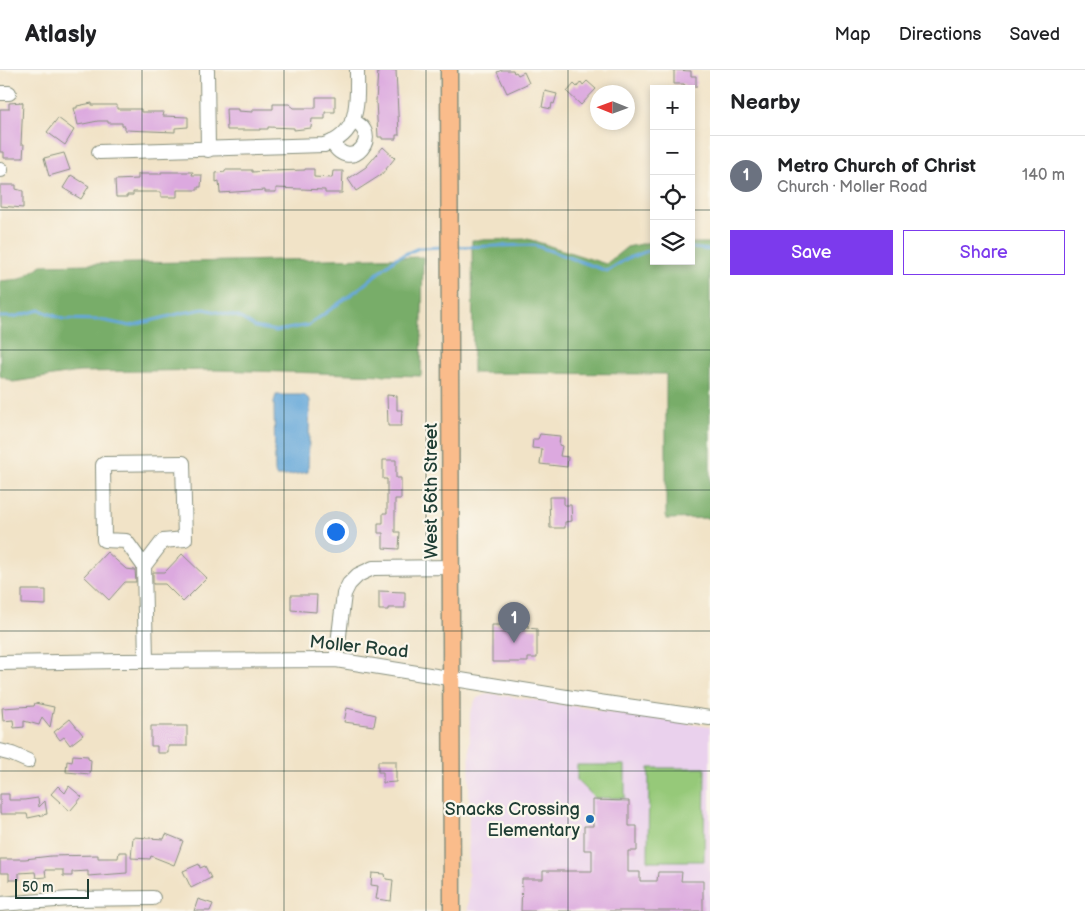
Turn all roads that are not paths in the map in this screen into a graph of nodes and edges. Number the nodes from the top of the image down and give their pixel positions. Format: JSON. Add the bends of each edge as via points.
{"nodes":[{"id":1,"x":207,"y":70,"type":"edge"},
{"id":2,"x":357,"y":70,"type":"edge"},
{"id":3,"x":449,"y":70,"type":"edge"},
{"id":4,"x":352,"y":121,"type":"junction"},
{"id":5,"x":332,"y":142,"type":"junction"},
{"id":6,"x":208,"y":150,"type":"junction"},
{"id":7,"x":99,"y":152,"type":"dead end"},
{"id":8,"x":144,"y":566,"type":"junction"},
{"id":9,"x":452,"y":567,"type":"junction"},
{"id":10,"x":336,"y":660,"type":"junction"},
{"id":11,"x":146,"y":661,"type":"junction"},
{"id":12,"x":0,"y":663,"type":"edge"},
{"id":13,"x":452,"y":678,"type":"junction"},
{"id":14,"x":710,"y":718,"type":"edge"},
{"id":15,"x":0,"y":751,"type":"edge"},
{"id":16,"x":28,"y":761,"type":"dead end"},
{"id":17,"x":153,"y":898,"type":"dead end"},
{"id":18,"x":0,"y":904,"type":"edge"},
{"id":19,"x":452,"y":911,"type":"edge"}],
"edges":[{"from":1,"to":6,"type":"street"},
{"from":2,"to":4,"type":"street","via":[[356,111]]},
{"from":3,"to":9,"type":"main road","name":"West 56th Street"},
{"from":4,"to":5,"type":"street","via":[[346,133]]},
{"from":4,"to":5,"type":"street","via":[[362,127],[365,135],[359,152],[342,154]]},
{"from":5,"to":6,"type":"street","via":[[316,147]]},
{"from":6,"to":7,"type":"street"},
{"from":8,"to":8,"type":"street","via":[[126,541],[104,540],[103,465],[183,463],[185,539],[163,541]]},
{"from":8,"to":11,"type":"street"},
{"from":9,"to":10,"type":"street","via":[[373,568],[358,575],[344,594]]},
{"from":9,"to":13,"type":"main road","name":"West 56th Street"},
{"from":10,"to":11,"type":"street","name":"Moller Road"},
{"from":10,"to":13,"type":"street","name":"Moller Road"},
{"from":11,"to":12,"type":"street","name":"Moller Road"},
{"from":13,"to":14,"type":"street","name":"Moller Road"},
{"from":13,"to":19,"type":"main road","name":"West 56th Street"},
{"from":15,"to":16,"type":"street"},
{"from":17,"to":18,"type":"street"}]}
